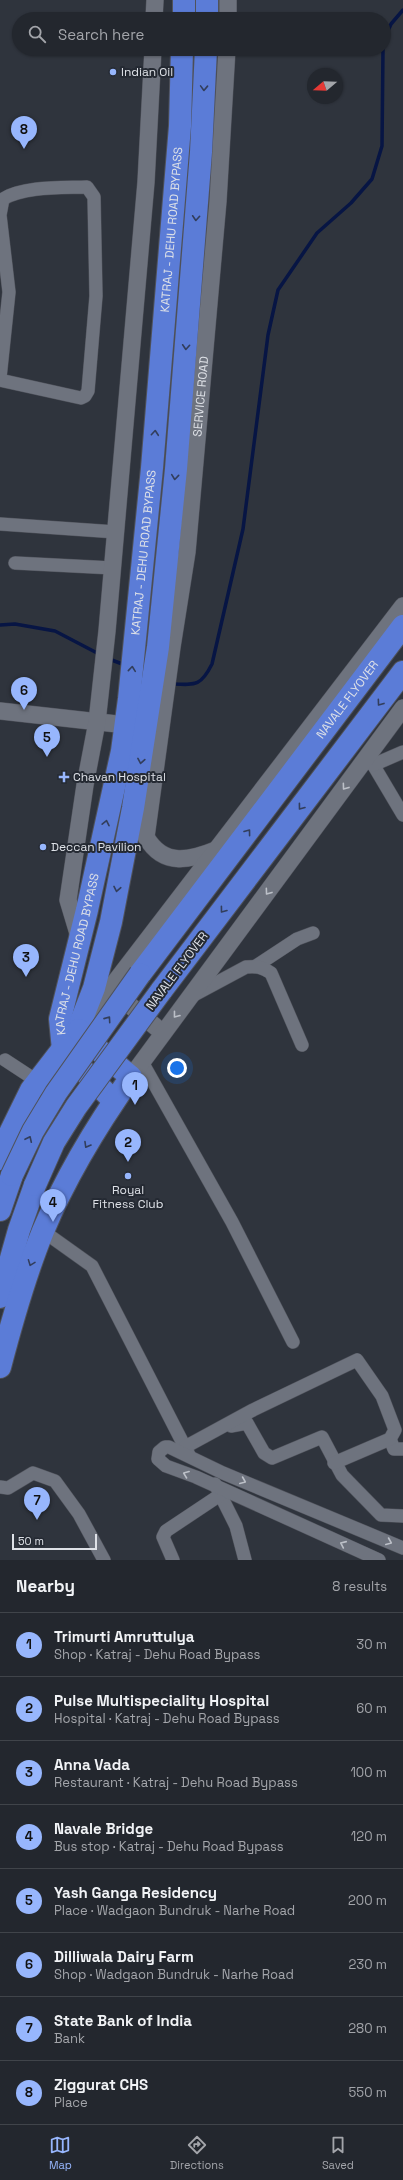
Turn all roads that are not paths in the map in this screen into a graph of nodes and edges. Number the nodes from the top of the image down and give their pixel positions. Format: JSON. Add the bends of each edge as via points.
{"nodes":[{"id":1,"x":155,"y":0,"type":"edge"},
{"id":2,"x":184,"y":0,"type":"edge"},
{"id":3,"x":207,"y":0,"type":"edge"},
{"id":4,"x":228,"y":0,"type":"edge"},
{"id":5,"x":154,"y":12,"type":"edge"},
{"id":6,"x":184,"y":12,"type":"edge"},
{"id":7,"x":207,"y":12,"type":"edge"},
{"id":8,"x":228,"y":12,"type":"edge"},
{"id":9,"x":154,"y":56,"type":"edge"},
{"id":10,"x":182,"y":56,"type":"edge"},
{"id":11,"x":206,"y":56,"type":"edge"},
{"id":12,"x":227,"y":56,"type":"edge"},
{"id":13,"x":0,"y":379,"type":"edge"},
{"id":14,"x":0,"y":524,"type":"edge"},
{"id":15,"x":116,"y":532,"type":"junction"},
{"id":16,"x":15,"y":563,"type":"dead end"},
{"id":17,"x":113,"y":568,"type":"junction"},
{"id":18,"x":403,"y":606,"type":"edge"},
{"id":19,"x":403,"y":626,"type":"edge"},
{"id":20,"x":165,"y":647,"type":"junction"},
{"id":21,"x":403,"y":672,"type":"edge"},
{"id":22,"x":403,"y":708,"type":"edge"},
{"id":23,"x":0,"y":711,"type":"edge"},
{"id":24,"x":98,"y":713,"type":"junction"},
{"id":25,"x":126,"y":725,"type":"junction"},
{"id":26,"x":152,"y":741,"type":"junction"},
{"id":27,"x":403,"y":752,"type":"edge"},
{"id":28,"x":370,"y":760,"type":"junction"},
{"id":29,"x":403,"y":815,"type":"edge"},
{"id":30,"x":218,"y":849,"type":"junction"},
{"id":31,"x":314,"y":933,"type":"dead end"},
{"id":32,"x":80,"y":940,"type":"junction"},
{"id":33,"x":256,"y":966,"type":"junction"},
{"id":34,"x":110,"y":989,"type":"junction"},
{"id":35,"x":191,"y":997,"type":"junction"},
{"id":36,"x":78,"y":1029,"type":"junction"},
{"id":37,"x":163,"y":1033,"type":"junction"},
{"id":38,"x":302,"y":1045,"type":"dead end"},
{"id":39,"x":63,"y":1050,"type":"junction"},
{"id":40,"x":2,"y":1059,"type":"edge"},
{"id":41,"x":136,"y":1070,"type":"junction"},
{"id":42,"x":40,"y":1077,"type":"junction"},
{"id":43,"x":114,"y":1101,"type":"junction"},
{"id":44,"x":99,"y":1125,"type":"junction"},
{"id":45,"x":6,"y":1167,"type":"edge"},
{"id":46,"x":0,"y":1210,"type":"edge"},
{"id":47,"x":43,"y":1231,"type":"junction"},
{"id":48,"x":0,"y":1297,"type":"edge"},
{"id":49,"x":294,"y":1342,"type":"dead end"},
{"id":50,"x":0,"y":1367,"type":"edge"},
{"id":51,"x":219,"y":1428,"type":"junction"},
{"id":52,"x":390,"y":1439,"type":"junction"},
{"id":53,"x":403,"y":1449,"type":"edge"},
{"id":54,"x":187,"y":1451,"type":"junction"},
{"id":55,"x":334,"y":1463,"type":"junction"},
{"id":56,"x":209,"y":1466,"type":"junction"},
{"id":57,"x":0,"y":1487,"type":"edge"},
{"id":58,"x":218,"y":1491,"type":"junction"},
{"id":59,"x":403,"y":1516,"type":"edge"},
{"id":60,"x":403,"y":1548,"type":"edge"},
{"id":61,"x":242,"y":1559,"type":"edge"},
{"id":62,"x":104,"y":1560,"type":"edge"},
{"id":63,"x":173,"y":1560,"type":"edge"},
{"id":64,"x":379,"y":1560,"type":"edge"}],
"edges":[{"from":1,"to":5,"type":"street"},
{"from":2,"to":6,"type":"highway"},
{"from":3,"to":7,"type":"highway"},
{"from":4,"to":8,"type":"street"},
{"from":9,"to":15,"type":"street","via":[[146,190]]},
{"from":25,"to":10,"type":"highway","name":"KATRAJ - DEHU ROAD BYPASS","one_way":true,"via":[[136,640],[180,126]]},
{"from":11,"to":20,"type":"highway","name":"KATRAJ - DEHU ROAD BYPASS","one_way":true},
{"from":12,"to":20,"type":"street","name":"SERVICE ROAD","via":[[218,201],[187,552]]},
{"from":13,"to":13,"type":"street","via":[[81,398],[86,396],[96,296],[94,197],[87,187],[39,189],[2,199],[0,215],[10,292]]},
{"from":14,"to":15,"type":"street"},
{"from":15,"to":17,"type":"street"},
{"from":16,"to":17,"type":"street"},
{"from":17,"to":24,"type":"street"},
{"from":18,"to":30,"type":"street"},
{"from":45,"to":19,"type":"highway","name":"NAVALE FLYOVER","one_way":true,"bridge":true,"via":[[140,974]]},
{"from":20,"to":26,"type":"highway","name":"KATRAJ - DEHU ROAD BYPASS"},
{"from":21,"to":48,"type":"highway","name":"NAVALE FLYOVER","one_way":true,"bridge":true,"via":[[76,1107],[54,1142],[35,1185]]},
{"from":22,"to":28,"type":"street"},
{"from":23,"to":24,"type":"street"},
{"from":24,"to":25,"type":"street"},
{"from":24,"to":32,"type":"street","via":[[68,900]]},
{"from":32,"to":25,"type":"highway","name":"KATRAJ - DEHU ROAD BYPASS","one_way":true},
{"from":26,"to":30,"type":"street","via":[[146,837],[160,854],[171,858],[196,857]]},
{"from":26,"to":36,"type":"highway","name":"KATRAJ - DEHU ROAD BYPASS","one_way":true,"via":[[111,922],[94,988]]},
{"from":27,"to":28,"type":"street"},
{"from":28,"to":29,"type":"street"},
{"from":28,"to":35,"type":"street","one_way":true},
{"from":30,"to":34,"type":"street"},
{"from":31,"to":33,"type":"street","via":[[297,939]]},
{"from":32,"to":39,"type":"highway","name":"KATRAJ - DEHU ROAD BYPASS","via":[[60,1019]]},
{"from":33,"to":35,"type":"street","via":[[246,967]]},
{"from":33,"to":38,"type":"street","via":[[271,973]]},
{"from":34,"to":36,"type":"street"},
{"from":34,"to":37,"type":"street"},
{"from":35,"to":37,"type":"street","one_way":true},
{"from":36,"to":39,"type":"highway","name":"KATRAJ - DEHU ROAD BYPASS"},
{"from":36,"to":41,"type":"highway","name":"KATRAJ - DEHU ROAD BYPASS","via":[[100,1051]]},
{"from":37,"to":41,"type":"street"},
{"from":39,"to":42,"type":"highway","name":"KATRAJ - DEHU ROAD BYPASS"},
{"from":39,"to":43,"type":"highway","name":"KATRAJ - DEHU ROAD BYPASS"},
{"from":40,"to":42,"type":"street"},
{"from":41,"to":43,"type":"highway"},
{"from":41,"to":49,"type":"street","via":[[232,1222]]},
{"from":42,"to":44,"type":"highway"},
{"from":42,"to":45,"type":"highway","name":"KATRAJ - DEHU ROAD BYPASS","via":[[9,1135]]},
{"from":43,"to":44,"type":"highway"},
{"from":44,"to":47,"type":"highway","one_way":true},
{"from":45,"to":46,"type":"highway","name":"NAVALE FLYOVER"},
{"from":47,"to":50,"type":"highway","one_way":true,"via":[[26,1277]]},
{"from":47,"to":54,"type":"street","via":[[92,1266]]},
{"from":51,"to":52,"type":"street","via":[[356,1360],[382,1396],[395,1430]]},
{"from":51,"to":54,"type":"street"},
{"from":51,"to":55,"type":"street","via":[[247,1423],[264,1453],[272,1458],[322,1437]]},
{"from":52,"to":53,"type":"street","via":[[394,1449]]},
{"from":52,"to":55,"type":"street"},
{"from":54,"to":56,"type":"street"},
{"from":58,"to":54,"type":"street","one_way":true,"via":[[166,1466],[161,1463],[158,1456],[161,1449],[169,1447]]},
{"from":55,"to":59,"type":"street","via":[[342,1475],[382,1514]]},
{"from":56,"to":58,"type":"street"},
{"from":56,"to":60,"type":"street","one_way":true},
{"from":57,"to":62,"type":"street","via":[[8,1488],[33,1473],[55,1481],[79,1514]]},
{"from":58,"to":61,"type":"street","via":[[236,1526]]},
{"from":58,"to":63,"type":"street","via":[[166,1531],[163,1537]]},
{"from":64,"to":58,"type":"street","one_way":true}]}
